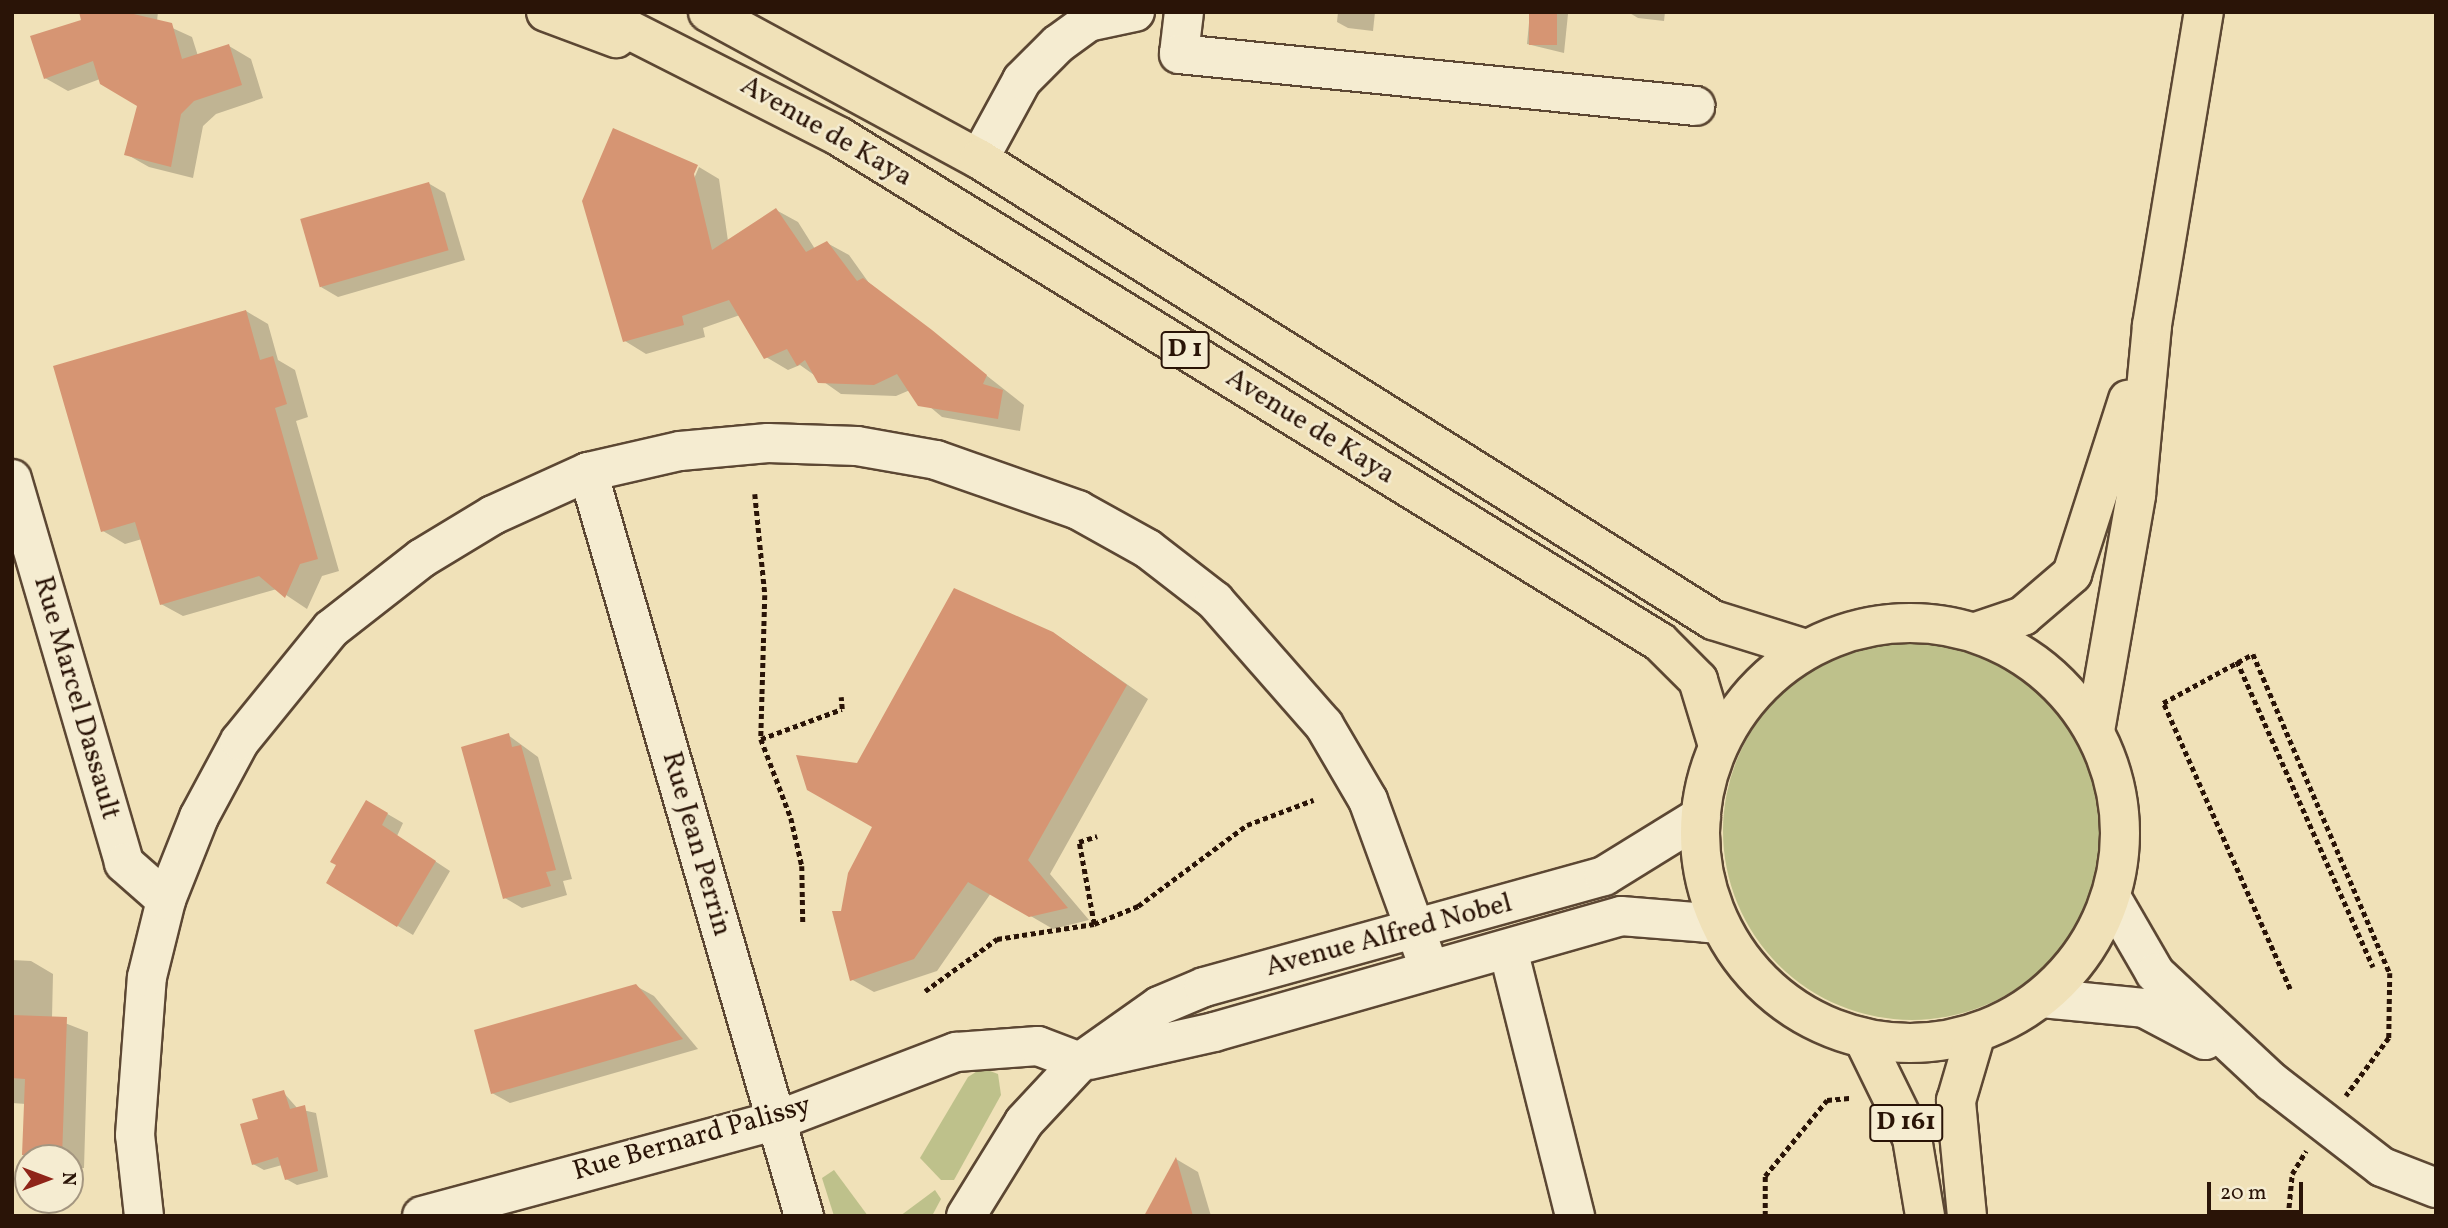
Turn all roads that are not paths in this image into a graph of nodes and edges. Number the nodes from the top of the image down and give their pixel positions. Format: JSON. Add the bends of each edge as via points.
{"nodes":[{"id":1,"x":546,"y":12,"type":"edge"},
{"id":2,"x":594,"y":12,"type":"edge"},
{"id":3,"x":708,"y":12,"type":"edge"},
{"id":4,"x":1135,"y":12,"type":"edge"},
{"id":5,"x":1184,"y":12,"type":"edge"},
{"id":6,"x":2204,"y":12,"type":"edge"},
{"id":7,"x":747,"y":85,"type":"junction"},
{"id":8,"x":1695,"y":106,"type":"dead end"},
{"id":9,"x":979,"y":159,"type":"junction"},
{"id":10,"x":2152,"y":325,"type":"junction"},
{"id":11,"x":588,"y":472,"type":"junction"},
{"id":12,"x":12,"y":479,"type":"edge"},
{"id":13,"x":19,"y":525,"type":"edge"},
{"id":14,"x":1976,"y":632,"type":"junction"},
{"id":15,"x":1806,"y":649,"type":"junction"},
{"id":16,"x":2095,"y":731,"type":"junction"},
{"id":17,"x":1718,"y":746,"type":"junction"},
{"id":18,"x":1701,"y":816,"type":"junction"},
{"id":19,"x":2111,"y":897,"type":"junction"},
{"id":20,"x":166,"y":900,"type":"junction"},
{"id":21,"x":1720,"y":924,"type":"junction"},
{"id":22,"x":1418,"y":929,"type":"junction"},
{"id":23,"x":1508,"y":949,"type":"junction"},
{"id":24,"x":1430,"y":970,"type":"junction"},
{"id":25,"x":2042,"y":998,"type":"junction"},
{"id":26,"x":1976,"y":1033,"type":"junction"},
{"id":27,"x":1863,"y":1038,"type":"junction"},
{"id":28,"x":1080,"y":1062,"type":"junction"},
{"id":29,"x":2272,"y":1082,"type":"junction"},
{"id":30,"x":778,"y":1120,"type":"junction"},
{"id":31,"x":2436,"y":1188,"type":"edge"},
{"id":32,"x":144,"y":1216,"type":"edge"},
{"id":33,"x":422,"y":1216,"type":"edge"},
{"id":34,"x":804,"y":1216,"type":"edge"},
{"id":35,"x":966,"y":1216,"type":"edge"},
{"id":36,"x":1575,"y":1216,"type":"edge"},
{"id":37,"x":1925,"y":1216,"type":"edge"},
{"id":38,"x":1967,"y":1216,"type":"edge"}],
"edges":[{"from":1,"to":7,"type":"main road"},
{"from":2,"to":7,"type":"main road","name":"Avenue de Kaya","number":"D 1"},
{"from":3,"to":9,"type":"main road","name":"Avenue de Kaya","number":"D 1"},
{"from":4,"to":9,"type":"street","via":[[1088,22],[1058,44],[1022,80]]},
{"from":5,"to":8,"type":"street","via":[[1179,54]]},
{"from":6,"to":10,"type":"main road"},
{"from":7,"to":17,"type":"main road","name":"Avenue de Kaya","number":"D 1","via":[[1660,642],[1698,680]]},
{"from":9,"to":15,"type":"main road","name":"Avenue de Kaya","number":"D 1","via":[[1678,599],[1744,632]]},
{"from":10,"to":14,"type":"main road","via":[[2072,574],[2023,616]]},
{"from":10,"to":16,"type":"main road","via":[[2136,495]]},
{"from":11,"to":20,"type":"street","via":[[493,515],[422,558],[331,629],[240,741],[199,817]]},
{"from":11,"to":22,"type":"street","via":[[725,445],[857,446],[936,460],[1078,510],[1196,586],[1272,660],[1324,725],[1368,800]]},
{"from":11,"to":30,"type":"street","name":"Rue Jean Perrin"},
{"from":12,"to":13,"type":"street","name":"Rue Marcel Dassault"},
{"from":13,"to":20,"type":"street","name":"Rue Marcel Dassault","via":[[124,863]]},
{"from":14,"to":15,"type":"main road","via":[[1889,623],[1846,631]]},
{"from":14,"to":16,"type":"main road","via":[[2034,663],[2064,688]]},
{"from":15,"to":17,"type":"main road","via":[[1740,708]]},
{"from":16,"to":19,"type":"main road","via":[[2115,785],[2121,841]]},
{"from":17,"to":18,"type":"main road"},
{"from":18,"to":21,"type":"main road","via":[[1703,871]]},
{"from":18,"to":22,"type":"street","name":"Avenue Alfred Nobel","via":[[1604,876]]},
{"from":19,"to":25,"type":"main road","via":[[2087,946]]},
{"from":19,"to":29,"type":"street","via":[[2155,973]]},
{"from":20,"to":32,"type":"street","via":[[138,1052],[135,1135]]},
{"from":21,"to":23,"type":"street","name":"Avenue Alfred Nobel","via":[[1621,916]]},
{"from":21,"to":27,"type":"main road","via":[[1746,964],[1779,997],[1819,1022]]},
{"from":22,"to":24,"type":"street"},
{"from":22,"to":28,"type":"street","name":"Avenue Alfred Nobel","via":[[1204,987],[1119,1030]]},
{"from":23,"to":24,"type":"street","name":"Avenue Alfred Nobel"},
{"from":23,"to":36,"type":"street"},
{"from":24,"to":28,"type":"street","name":"Avenue Alfred Nobel","via":[[1214,1032]]},
{"from":25,"to":26,"type":"main road"},
{"from":25,"to":29,"type":"street","via":[[2144,1008]]},
{"from":26,"to":27,"type":"main road","via":[[1920,1044]]},
{"from":26,"to":38,"type":"main road","number":"D 161","via":[[1956,1101]]},
{"from":27,"to":37,"type":"main road","number":"D 161","via":[[1912,1138]]},
{"from":28,"to":30,"type":"street","name":"Rue Bernard Palissy","via":[[1038,1046],[956,1052]]},
{"from":28,"to":35,"type":"street","name":"Avenue Alfred Nobel","via":[[1024,1122]]},
{"from":29,"to":31,"type":"street","via":[[2382,1167]]},
{"from":30,"to":33,"type":"street","name":"Rue Bernard Palissy"},
{"from":30,"to":34,"type":"street","name":"Rue Jean Perrin"}]}
